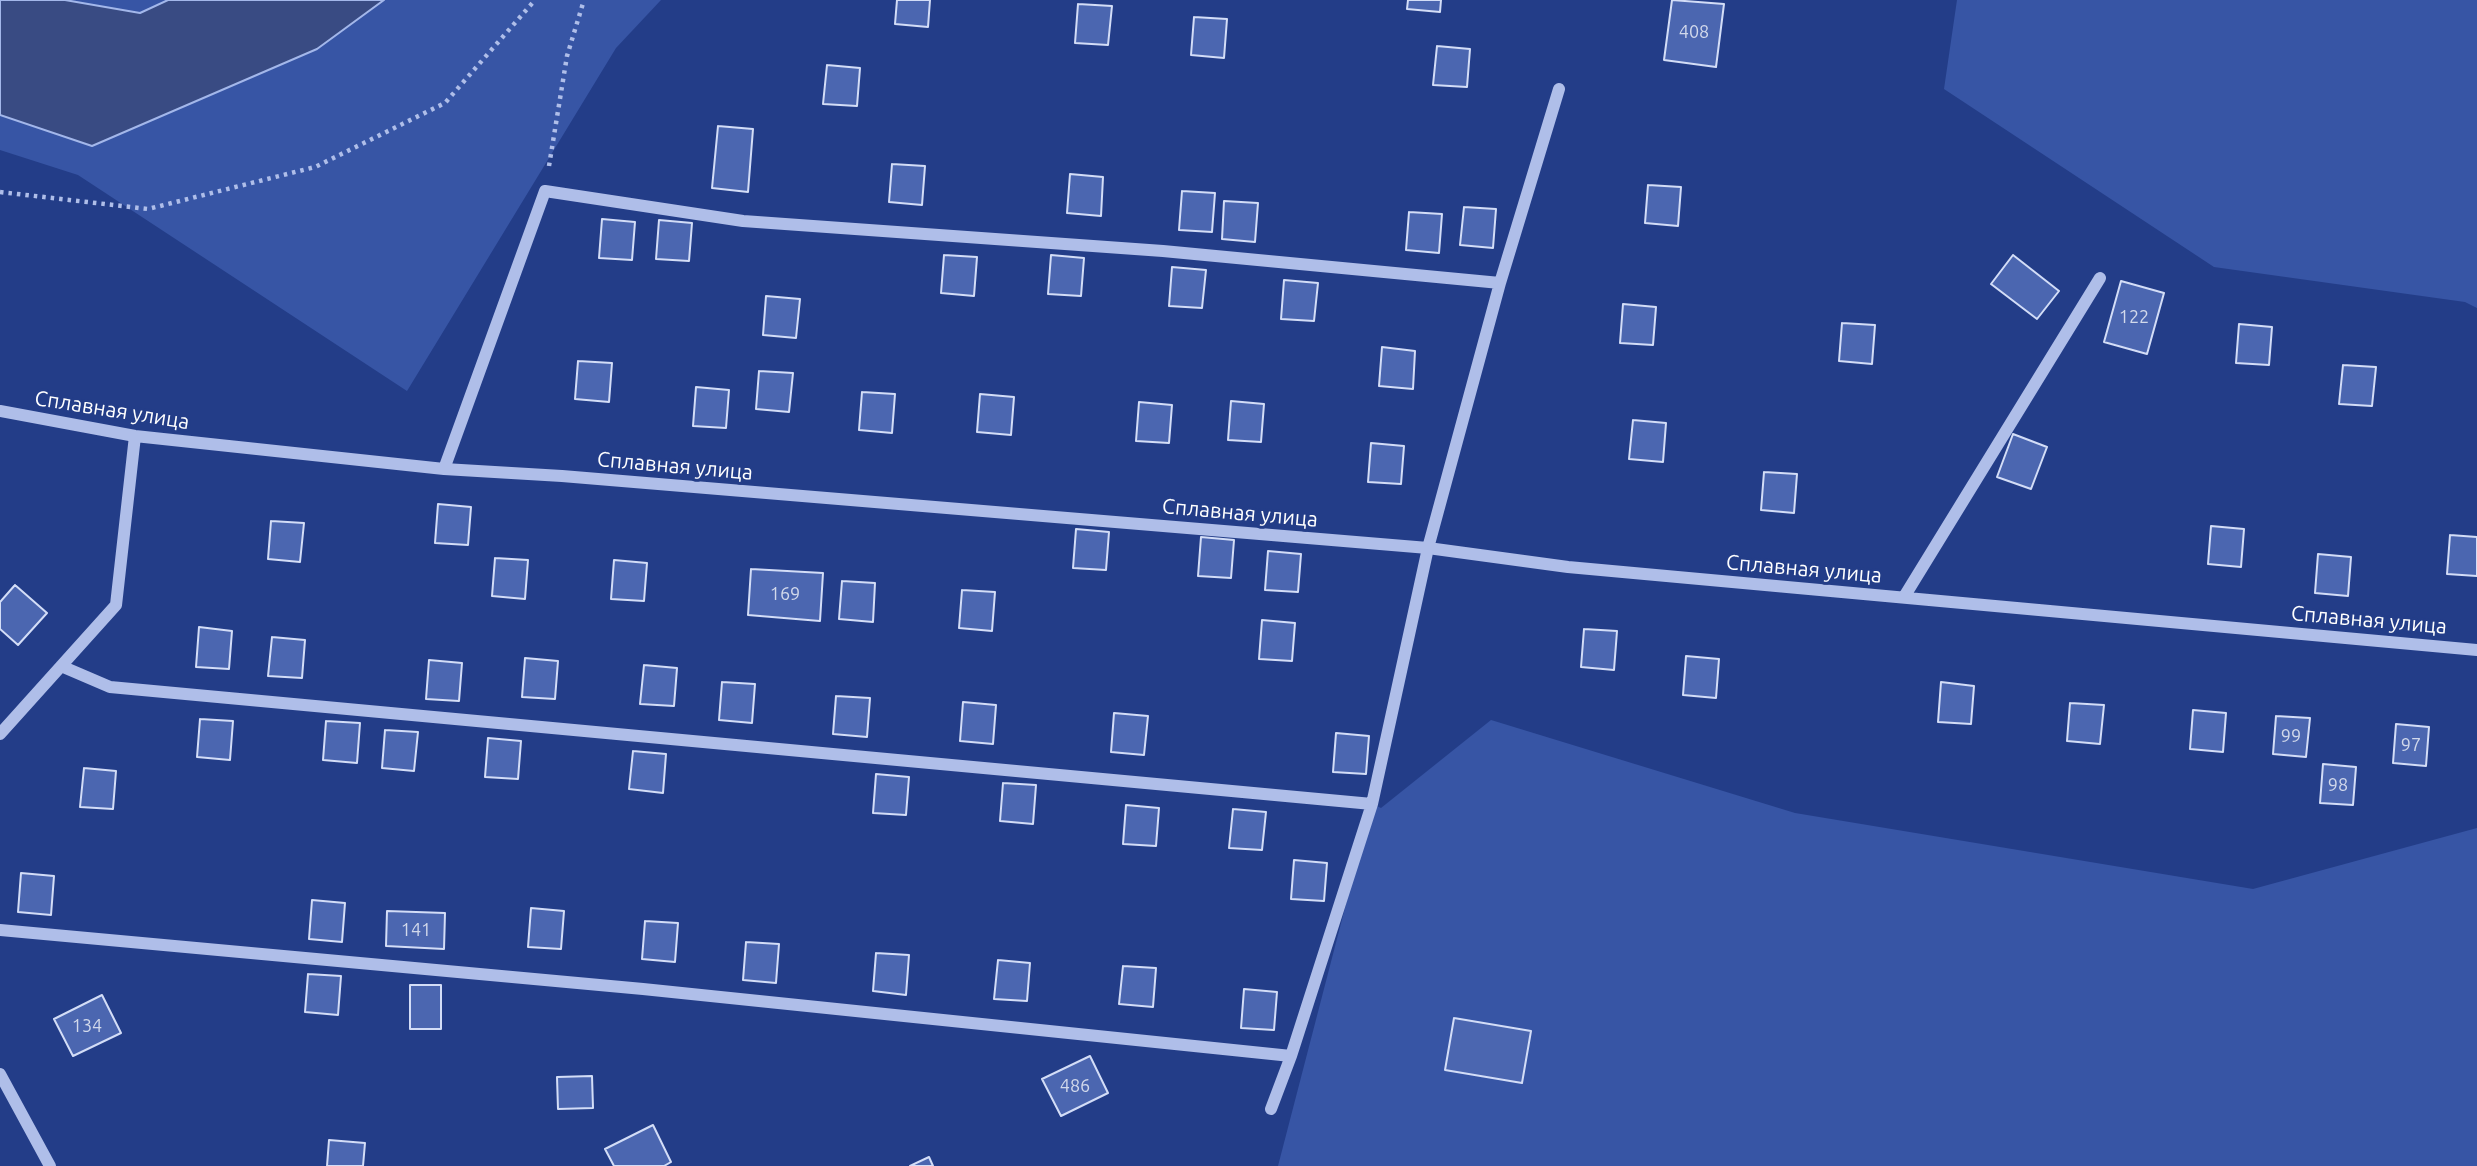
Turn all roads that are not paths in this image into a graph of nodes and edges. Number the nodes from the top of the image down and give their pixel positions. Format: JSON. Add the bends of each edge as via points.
{"nodes":[{"id":1,"x":1559,"y":89,"type":"dead end"},
{"id":2,"x":2100,"y":278,"type":"dead end"},
{"id":3,"x":1500,"y":283,"type":"junction"},
{"id":4,"x":0,"y":411,"type":"edge"},
{"id":5,"x":135,"y":436,"type":"junction"},
{"id":6,"x":444,"y":469,"type":"junction"},
{"id":7,"x":1428,"y":548,"type":"junction"},
{"id":8,"x":1904,"y":597,"type":"junction"},
{"id":9,"x":2477,"y":650,"type":"edge"},
{"id":10,"x":61,"y":666,"type":"junction"},
{"id":11,"x":0,"y":734,"type":"edge"},
{"id":12,"x":1372,"y":804,"type":"junction"},
{"id":13,"x":0,"y":930,"type":"edge"},
{"id":14,"x":1291,"y":1056,"type":"junction"},
{"id":15,"x":0,"y":1074,"type":"edge"},
{"id":16,"x":1270,"y":1109,"type":"dead end"},
{"id":17,"x":50,"y":1166,"type":"edge"}],
"edges":[{"from":1,"to":3,"type":"lane"},
{"from":2,"to":8,"type":"lane"},
{"from":3,"to":6,"type":"lane","via":[[1163,251],[743,221],[545,191]]},
{"from":3,"to":7,"type":"lane"},
{"from":4,"to":5,"type":"lane","name":"Сплавная улица"},
{"from":5,"to":6,"type":"lane","name":"Сплавная улица"},
{"from":5,"to":10,"type":"lane","via":[[116,605]]},
{"from":6,"to":7,"type":"lane","name":"Сплавная улица"},
{"from":7,"to":8,"type":"lane","name":"Сплавная улица","via":[[1568,567]]},
{"from":7,"to":12,"type":"lane"},
{"from":8,"to":9,"type":"lane","name":"Сплавная улица"},
{"from":10,"to":11,"type":"lane"},
{"from":10,"to":12,"type":"lane","via":[[110,687]]},
{"from":12,"to":14,"type":"lane"},
{"from":13,"to":14,"type":"lane","via":[[643,989]]},
{"from":14,"to":16,"type":"lane"},
{"from":15,"to":17,"type":"lane"}]}
